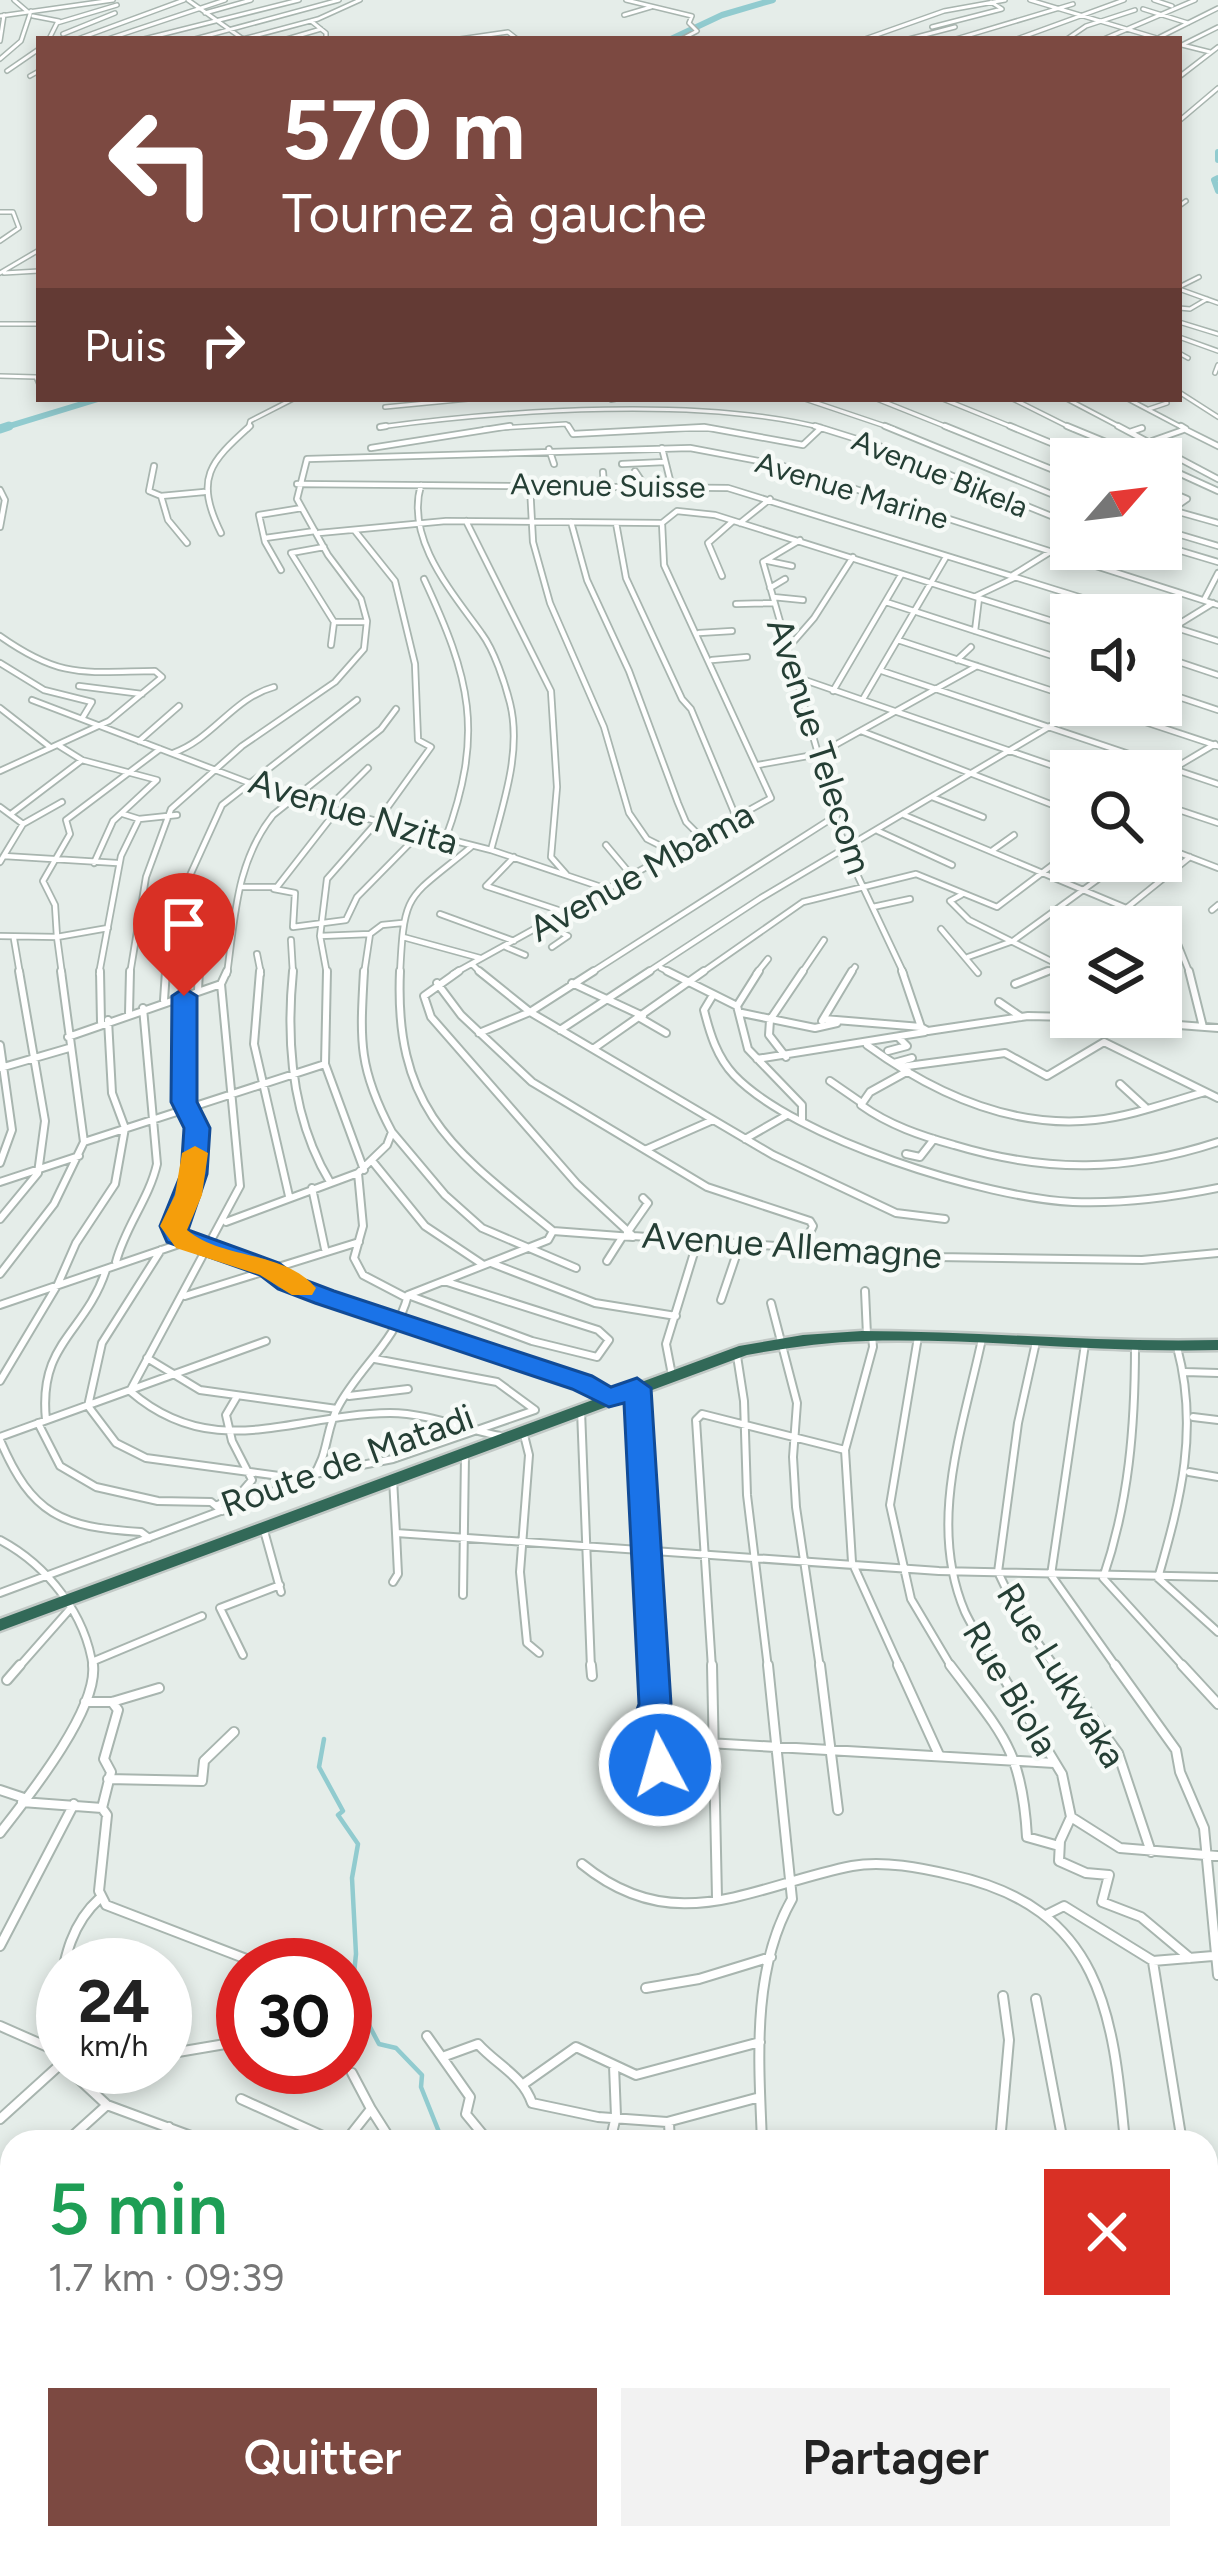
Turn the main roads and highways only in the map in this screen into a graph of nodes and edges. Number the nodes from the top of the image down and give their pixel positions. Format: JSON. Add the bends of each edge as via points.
{"nodes":[{"id":1,"x":1218,"y":1345,"type":"edge"},
{"id":2,"x":0,"y":1625,"type":"edge"}],
"edges":[{"from":1,"to":2,"type":"highway","name":"Route de Matadi","via":[[869,1335],[736,1352]]}]}
